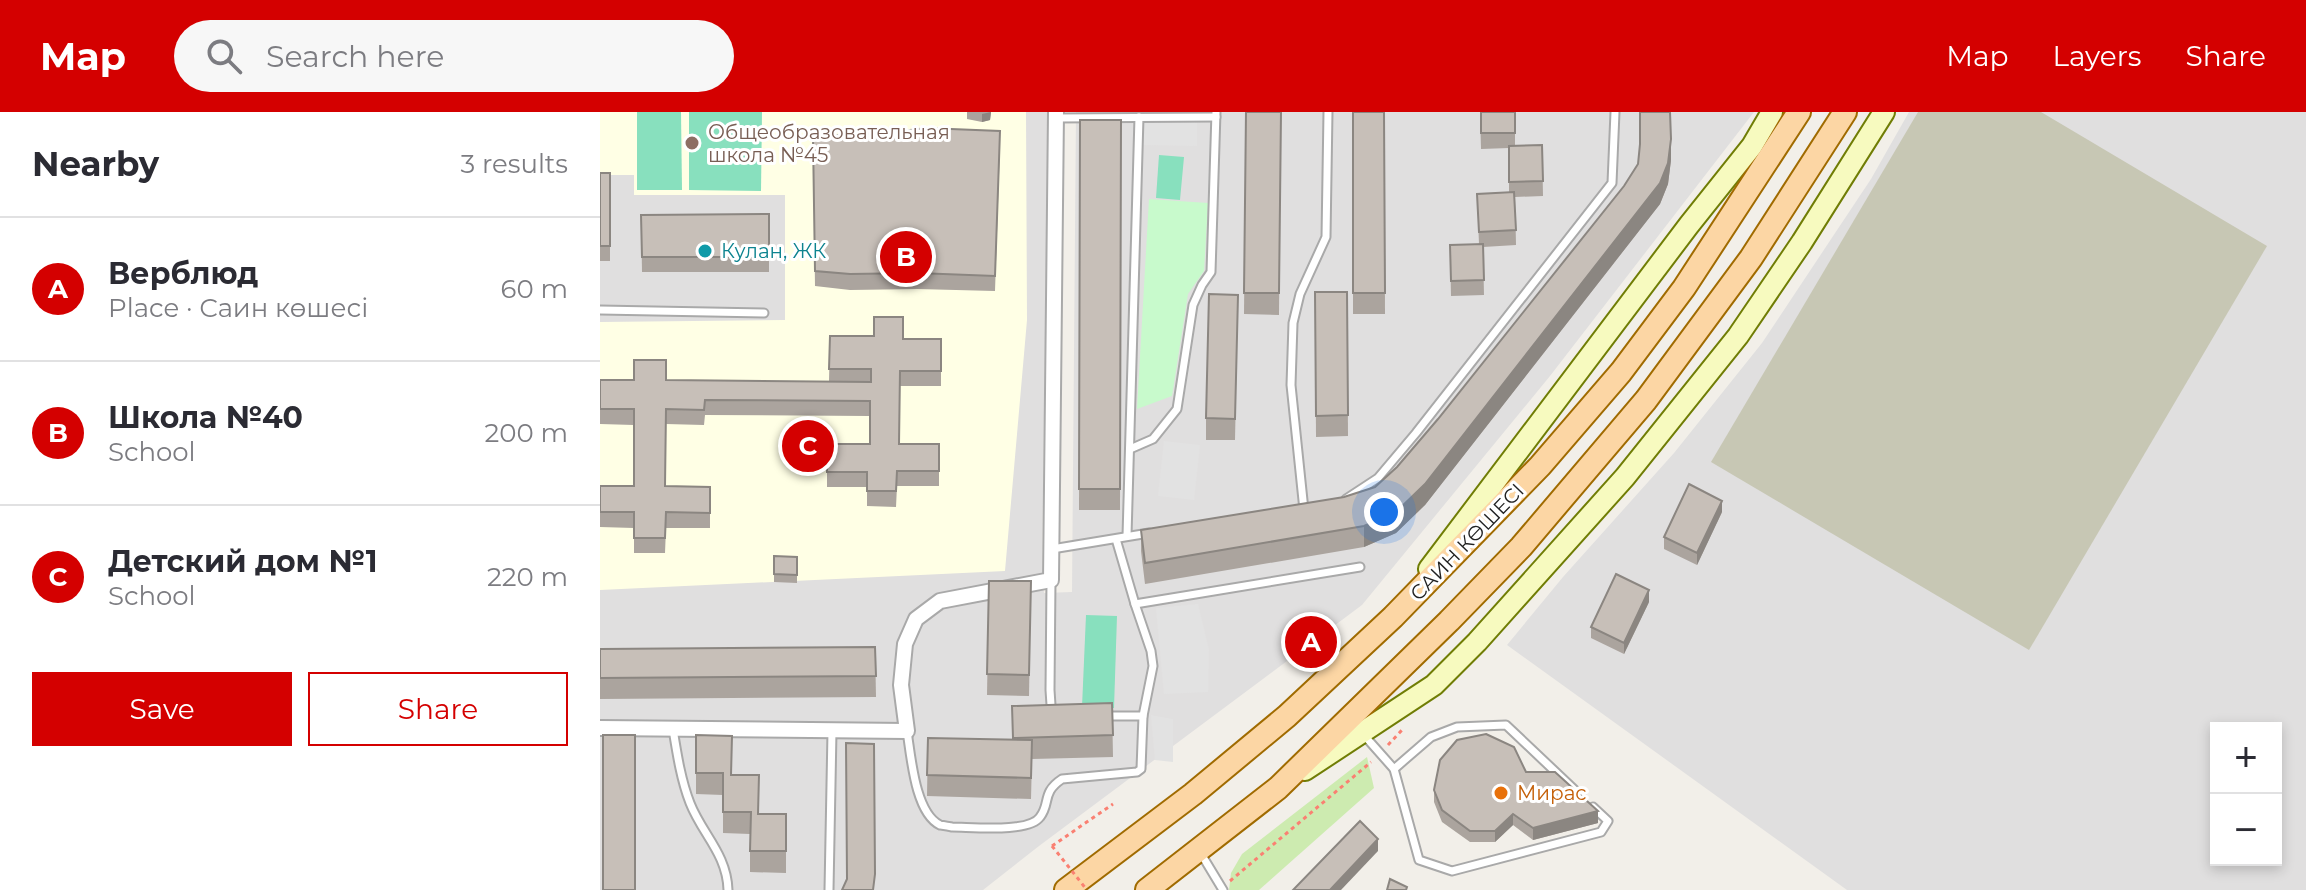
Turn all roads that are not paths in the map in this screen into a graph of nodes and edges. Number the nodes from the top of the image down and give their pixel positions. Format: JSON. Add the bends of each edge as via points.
{"nodes":[{"id":1,"x":1328,"y":112,"type":"edge"},
{"id":2,"x":1615,"y":112,"type":"edge"},
{"id":3,"x":1772,"y":112,"type":"edge"},
{"id":4,"x":1799,"y":112,"type":"edge"},
{"id":5,"x":1845,"y":112,"type":"edge"},
{"id":6,"x":1884,"y":112,"type":"edge"},
{"id":7,"x":1056,"y":115,"type":"edge"},
{"id":8,"x":1216,"y":115,"type":"edge"},
{"id":9,"x":1139,"y":117,"type":"junction"},
{"id":10,"x":600,"y":310,"type":"edge"},
{"id":11,"x":764,"y":313,"type":"dead end"},
{"id":12,"x":1130,"y":449,"type":"junction"},
{"id":13,"x":1341,"y":502,"type":"edge"},
{"id":14,"x":1293,"y":513,"type":"edge"},
{"id":15,"x":1158,"y":532,"type":"edge"},
{"id":16,"x":1127,"y":536,"type":"junction"},
{"id":17,"x":1116,"y":539,"type":"junction"},
{"id":18,"x":1052,"y":549,"type":"junction"},
{"id":19,"x":1360,"y":567,"type":"dead end"},
{"id":20,"x":1051,"y":580,"type":"junction"},
{"id":21,"x":1135,"y":604,"type":"junction"},
{"id":22,"x":1393,"y":617,"type":"junction"},
{"id":23,"x":1069,"y":716,"type":"edge"},
{"id":24,"x":1096,"y":716,"type":"edge"},
{"id":25,"x":1143,"y":716,"type":"junction"},
{"id":26,"x":600,"y":728,"type":"edge"},
{"id":27,"x":673,"y":729,"type":"junction"},
{"id":28,"x":832,"y":731,"type":"junction"},
{"id":29,"x":907,"y":731,"type":"junction"},
{"id":30,"x":1362,"y":733,"type":"junction"},
{"id":31,"x":1394,"y":769,"type":"junction"},
{"id":32,"x":1278,"y":788,"type":"junction"},
{"id":33,"x":1199,"y":850,"type":"junction"},
{"id":34,"x":728,"y":890,"type":"edge"},
{"id":35,"x":829,"y":890,"type":"edge"},
{"id":36,"x":1066,"y":890,"type":"edge"},
{"id":37,"x":1147,"y":890,"type":"edge"},
{"id":38,"x":1223,"y":890,"type":"edge"}],
"edges":[{"from":1,"to":14,"type":"lane","via":[[1326,237],[1293,323],[1291,385],[1308,510]]},
{"from":2,"to":13,"type":"lane","via":[[1612,183],[1378,478]]},
{"from":3,"to":22,"type":"street","name":"САИН КӨШЕСІ","via":[[1752,146]]},
{"from":4,"to":22,"type":"main road","name":"САИН КӨШЕСІ","via":[[1684,288],[1621,372],[1540,466]]},
{"from":5,"to":32,"type":"main road","name":"САИН КӨШЕСІ","via":[[1751,258],[1646,400],[1510,558]]},
{"from":6,"to":30,"type":"street","name":"САИН КӨШЕСІ","via":[[1738,336],[1625,477],[1434,685]]},
{"from":7,"to":9,"type":"lane"},
{"from":7,"to":18,"type":"street"},
{"from":8,"to":9,"type":"lane"},
{"from":8,"to":12,"type":"lane","via":[[1211,272],[1193,305],[1177,409],[1153,439]]},
{"from":9,"to":12,"type":"lane"},
{"from":10,"to":11,"type":"lane"},
{"from":12,"to":16,"type":"lane"},
{"from":15,"to":16,"type":"lane"},
{"from":16,"to":17,"type":"lane"},
{"from":17,"to":18,"type":"lane"},
{"from":17,"to":21,"type":"lane"},
{"from":18,"to":20,"type":"street"},
{"from":19,"to":21,"type":"lane"},
{"from":20,"to":23,"type":"lane","via":[[1051,705],[1056,716]]},
{"from":20,"to":29,"type":"street","via":[[940,601],[916,619],[905,644],[901,685]]},
{"from":21,"to":25,"type":"lane","via":[[1153,666]]},
{"from":22,"to":36,"type":"main road","via":[[1287,716]]},
{"from":24,"to":25,"type":"lane"},
{"from":25,"to":29,"type":"lane","via":[[1141,769],[1062,779],[1047,796],[1041,817],[1028,826],[940,825],[918,794]]},
{"from":26,"to":27,"type":"street"},
{"from":27,"to":28,"type":"street"},
{"from":27,"to":34,"type":"lane","via":[[691,806],[718,850]]},
{"from":28,"to":29,"type":"street"},
{"from":28,"to":35,"type":"lane"},
{"from":30,"to":31,"type":"lane"},
{"from":30,"to":32,"type":"street","name":"САИН КӨШЕСІ"},
{"from":31,"to":31,"type":"lane","via":[[1419,860],[1452,871],[1601,832],[1608,821],[1506,725],[1457,727],[1431,737]]},
{"from":32,"to":33,"type":"main road","name":"САИН КӨШЕСІ"},
{"from":33,"to":37,"type":"main road","name":"САИН КӨШЕСІ"},
{"from":33,"to":38,"type":"lane"}]}
